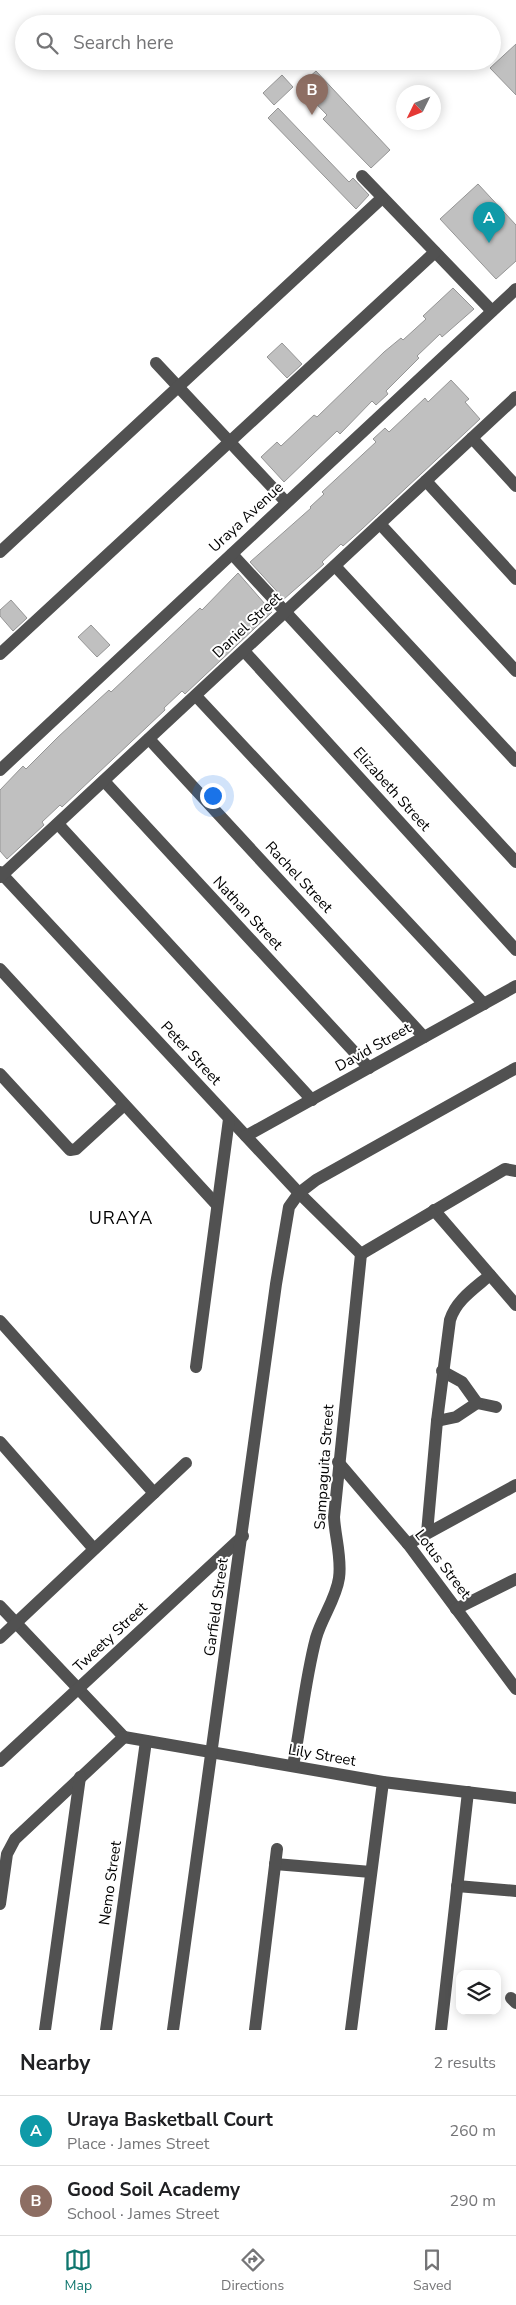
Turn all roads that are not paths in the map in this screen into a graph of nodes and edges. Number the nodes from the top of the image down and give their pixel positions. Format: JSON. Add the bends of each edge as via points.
{"nodes":[{"id":1,"x":362,"y":176,"type":"dead end"},
{"id":2,"x":382,"y":198,"type":"junction"},
{"id":3,"x":435,"y":252,"type":"junction"},
{"id":4,"x":516,"y":289,"type":"edge"},
{"id":5,"x":492,"y":311,"type":"junction"},
{"id":6,"x":156,"y":363,"type":"dead end"},
{"id":7,"x":178,"y":386,"type":"junction"},
{"id":8,"x":516,"y":397,"type":"edge"},
{"id":9,"x":472,"y":438,"type":"junction"},
{"id":10,"x":230,"y":442,"type":"junction"},
{"id":11,"x":426,"y":481,"type":"junction"},
{"id":12,"x":516,"y":486,"type":"edge"},
{"id":13,"x":286,"y":502,"type":"junction"},
{"id":14,"x":380,"y":524,"type":"junction"},
{"id":15,"x":0,"y":552,"type":"edge"},
{"id":16,"x":232,"y":554,"type":"junction"},
{"id":17,"x":335,"y":566,"type":"junction"},
{"id":18,"x":516,"y":579,"type":"edge"},
{"id":19,"x":286,"y":612,"type":"junction"},
{"id":20,"x":244,"y":651,"type":"junction"},
{"id":21,"x":0,"y":654,"type":"edge"},
{"id":22,"x":516,"y":671,"type":"edge"},
{"id":23,"x":196,"y":696,"type":"junction"},
{"id":24,"x":149,"y":739,"type":"junction"},
{"id":25,"x":516,"y":761,"type":"edge"},
{"id":26,"x":0,"y":770,"type":"edge"},
{"id":27,"x":104,"y":781,"type":"junction"},
{"id":28,"x":58,"y":824,"type":"junction"},
{"id":29,"x":516,"y":862,"type":"edge"},
{"id":30,"x":1,"y":874,"type":"edge"},
{"id":31,"x":516,"y":950,"type":"edge"},
{"id":32,"x":0,"y":969,"type":"edge"},
{"id":33,"x":516,"y":986,"type":"edge"},
{"id":34,"x":484,"y":1004,"type":"junction"},
{"id":35,"x":424,"y":1037,"type":"junction"},
{"id":36,"x":369,"y":1068,"type":"junction"},
{"id":37,"x":516,"y":1068,"type":"edge"},
{"id":38,"x":0,"y":1074,"type":"edge"},
{"id":39,"x":312,"y":1100,"type":"junction"},
{"id":40,"x":124,"y":1105,"type":"junction"},
{"id":41,"x":230,"y":1119,"type":"junction"},
{"id":42,"x":246,"y":1136,"type":"junction"},
{"id":43,"x":514,"y":1170,"type":"edge"},
{"id":44,"x":299,"y":1193,"type":"junction"},
{"id":45,"x":216,"y":1204,"type":"junction"},
{"id":46,"x":434,"y":1210,"type":"junction"},
{"id":47,"x":361,"y":1254,"type":"junction"},
{"id":48,"x":490,"y":1275,"type":"junction"},
{"id":49,"x":516,"y":1305,"type":"edge"},
{"id":50,"x":0,"y":1320,"type":"edge"},
{"id":51,"x":196,"y":1367,"type":"dead end"},
{"id":52,"x":442,"y":1371,"type":"junction"},
{"id":53,"x":477,"y":1403,"type":"junction"},
{"id":54,"x":496,"y":1407,"type":"dead end"},
{"id":55,"x":436,"y":1421,"type":"junction"},
{"id":56,"x":0,"y":1442,"type":"edge"},
{"id":57,"x":338,"y":1462,"type":"junction"},
{"id":58,"x":186,"y":1463,"type":"dead end"},
{"id":59,"x":516,"y":1485,"type":"edge"},
{"id":60,"x":154,"y":1493,"type":"junction"},
{"id":61,"x":427,"y":1533,"type":"junction"},
{"id":62,"x":243,"y":1536,"type":"junction"},
{"id":63,"x":408,"y":1544,"type":"junction"},
{"id":64,"x":94,"y":1549,"type":"junction"},
{"id":65,"x":516,"y":1578,"type":"edge"},
{"id":66,"x":0,"y":1606,"type":"edge"},
{"id":67,"x":456,"y":1609,"type":"junction"},
{"id":68,"x":15,"y":1623,"type":"junction"},
{"id":69,"x":0,"y":1638,"type":"edge"},
{"id":70,"x":78,"y":1689,"type":"junction"},
{"id":71,"x":516,"y":1689,"type":"edge"},
{"id":72,"x":124,"y":1737,"type":"junction"},
{"id":73,"x":146,"y":1741,"type":"junction"},
{"id":74,"x":210,"y":1752,"type":"junction"},
{"id":75,"x":0,"y":1761,"type":"edge"},
{"id":76,"x":293,"y":1766,"type":"junction"},
{"id":77,"x":80,"y":1777,"type":"junction"},
{"id":78,"x":383,"y":1782,"type":"junction"},
{"id":79,"x":468,"y":1792,"type":"junction"},
{"id":80,"x":516,"y":1798,"type":"edge"},
{"id":81,"x":277,"y":1849,"type":"dead end"},
{"id":82,"x":275,"y":1864,"type":"junction"},
{"id":83,"x":371,"y":1872,"type":"junction"},
{"id":84,"x":457,"y":1886,"type":"junction"},
{"id":85,"x":516,"y":1891,"type":"edge"},
{"id":86,"x":0,"y":1904,"type":"edge"},
{"id":87,"x":45,"y":2030,"type":"edge"},
{"id":88,"x":106,"y":2030,"type":"edge"},
{"id":89,"x":173,"y":2030,"type":"edge"},
{"id":90,"x":255,"y":2030,"type":"edge"},
{"id":91,"x":351,"y":2030,"type":"edge"},
{"id":92,"x":441,"y":2030,"type":"edge"}],
"edges":[{"from":1,"to":2,"type":"street"},
{"from":2,"to":3,"type":"street"},
{"from":2,"to":7,"type":"street"},
{"from":3,"to":5,"type":"street"},
{"from":3,"to":10,"type":"street"},
{"from":4,"to":5,"type":"street","name":"Uraya Avenue"},
{"from":5,"to":13,"type":"street","name":"Uraya Avenue"},
{"from":6,"to":7,"type":"street"},
{"from":7,"to":10,"type":"street"},
{"from":7,"to":15,"type":"street"},
{"from":8,"to":9,"type":"street","name":"Daniel Street"},
{"from":9,"to":11,"type":"street","name":"Daniel Street"},
{"from":9,"to":12,"type":"street"},
{"from":10,"to":13,"type":"street"},
{"from":10,"to":21,"type":"street"},
{"from":11,"to":14,"type":"street","name":"Daniel Street"},
{"from":11,"to":18,"type":"street"},
{"from":13,"to":16,"type":"street","name":"Uraya Avenue"},
{"from":14,"to":17,"type":"street","name":"Daniel Street"},
{"from":14,"to":22,"type":"street"},
{"from":16,"to":19,"type":"street"},
{"from":16,"to":26,"type":"street","name":"Uraya Avenue"},
{"from":17,"to":19,"type":"street","name":"Daniel Street"},
{"from":17,"to":25,"type":"street"},
{"from":19,"to":20,"type":"street","name":"Daniel Street"},
{"from":19,"to":29,"type":"street"},
{"from":20,"to":23,"type":"street","name":"Daniel Street"},
{"from":20,"to":31,"type":"street","name":"Elizabeth Street"},
{"from":23,"to":24,"type":"street","name":"Daniel Street"},
{"from":23,"to":34,"type":"street"},
{"from":24,"to":27,"type":"street","name":"Daniel Street"},
{"from":24,"to":35,"type":"street","name":"Rachel Street"},
{"from":27,"to":28,"type":"street","name":"Daniel Street"},
{"from":27,"to":36,"type":"street","name":"Nathan Street"},
{"from":28,"to":30,"type":"street","name":"Daniel Street"},
{"from":28,"to":39,"type":"street"},
{"from":30,"to":41,"type":"street","name":"Peter Street"},
{"from":32,"to":40,"type":"street"},
{"from":33,"to":34,"type":"street","name":"David Street"},
{"from":34,"to":35,"type":"street","name":"David Street"},
{"from":35,"to":36,"type":"street","name":"David Street"},
{"from":36,"to":39,"type":"street","name":"David Street"},
{"from":37,"to":44,"type":"street","via":[[329,1172]]},
{"from":38,"to":40,"type":"street","via":[[70,1150],[76,1149]]},
{"from":39,"to":42,"type":"street","name":"David Street"},
{"from":40,"to":45,"type":"street"},
{"from":41,"to":42,"type":"street","name":"Peter Street"},
{"from":41,"to":45,"type":"street"},
{"from":42,"to":44,"type":"street","name":"Peter Street"},
{"from":43,"to":46,"type":"street","via":[[505,1169]]},
{"from":44,"to":47,"type":"street","name":"Peter Street"},
{"from":44,"to":62,"type":"street","name":"Garfield Street","via":[[287,1215]]},
{"from":45,"to":51,"type":"street"},
{"from":46,"to":47,"type":"street"},
{"from":46,"to":48,"type":"street"},
{"from":47,"to":57,"type":"street","name":"Sampaguita Street"},
{"from":48,"to":49,"type":"street"},
{"from":48,"to":52,"type":"street","via":[[453,1310]]},
{"from":50,"to":60,"type":"street"},
{"from":52,"to":53,"type":"street","via":[[462,1382]]},
{"from":52,"to":55,"type":"street"},
{"from":53,"to":54,"type":"street"},
{"from":53,"to":55,"type":"street","via":[[456,1417]]},
{"from":55,"to":61,"type":"street"},
{"from":56,"to":64,"type":"street"},
{"from":57,"to":63,"type":"street","name":"Lotus Street"},
{"from":57,"to":76,"type":"street","name":"Sampaguita Street","via":[[334,1534],[340,1562],[339,1578],[336,1593],[316,1638]]},
{"from":58,"to":60,"type":"street"},
{"from":59,"to":61,"type":"street"},
{"from":60,"to":64,"type":"street"},
{"from":61,"to":63,"type":"street"},
{"from":62,"to":70,"type":"street","name":"Tweety Street"},
{"from":62,"to":74,"type":"street","name":"Garfield Street"},
{"from":63,"to":67,"type":"street","name":"Lotus Street"},
{"from":64,"to":68,"type":"street"},
{"from":65,"to":67,"type":"street"},
{"from":66,"to":68,"type":"street"},
{"from":67,"to":71,"type":"street","name":"Lotus Street"},
{"from":68,"to":69,"type":"street"},
{"from":68,"to":70,"type":"street"},
{"from":70,"to":72,"type":"street"},
{"from":70,"to":75,"type":"street","name":"Tweety Street"},
{"from":72,"to":73,"type":"street","name":"Lily Street"},
{"from":72,"to":77,"type":"street"},
{"from":73,"to":74,"type":"street","name":"Lily Street"},
{"from":73,"to":88,"type":"street","name":"Nemo Street"},
{"from":74,"to":76,"type":"street","name":"Lily Street"},
{"from":74,"to":89,"type":"street","name":"Garfield Street"},
{"from":76,"to":78,"type":"street","name":"Lily Street"},
{"from":77,"to":86,"type":"street","via":[[12,1843],[7,1854]]},
{"from":77,"to":87,"type":"street"},
{"from":78,"to":79,"type":"street","name":"Lily Street"},
{"from":78,"to":83,"type":"street"},
{"from":79,"to":80,"type":"street","name":"Lily Street"},
{"from":79,"to":84,"type":"street"},
{"from":81,"to":82,"type":"street"},
{"from":82,"to":83,"type":"street"},
{"from":82,"to":90,"type":"street"},
{"from":83,"to":91,"type":"street"},
{"from":84,"to":85,"type":"street"},
{"from":84,"to":92,"type":"street"}]}
